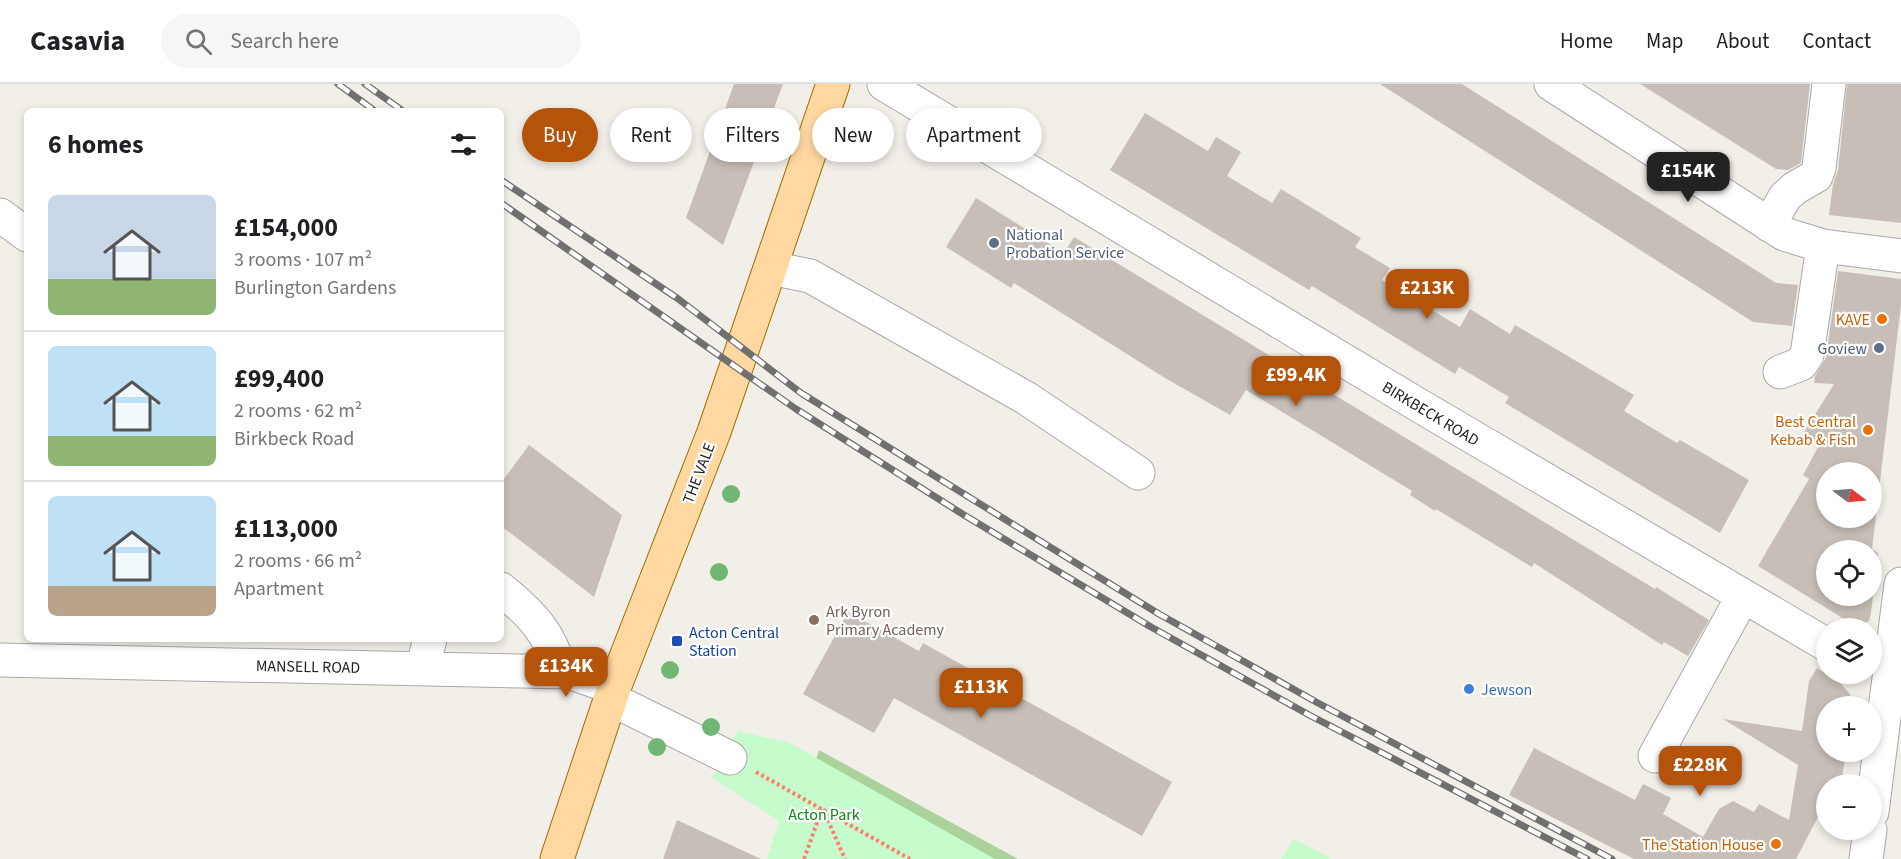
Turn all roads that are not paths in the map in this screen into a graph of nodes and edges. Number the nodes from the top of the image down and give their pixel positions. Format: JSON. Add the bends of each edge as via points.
{"nodes":[{"id":1,"x":833,"y":84,"type":"edge"},
{"id":2,"x":884,"y":84,"type":"edge"},
{"id":3,"x":1551,"y":84,"type":"edge"},
{"id":4,"x":1829,"y":84,"type":"edge"},
{"id":5,"x":0,"y":215,"type":"edge"},
{"id":6,"x":1769,"y":225,"type":"junction"},
{"id":7,"x":24,"y":233,"type":"edge"},
{"id":8,"x":1823,"y":246,"type":"junction"},
{"id":9,"x":1901,"y":256,"type":"edge"},
{"id":10,"x":771,"y":268,"type":"junction"},
{"id":11,"x":1780,"y":372,"type":"dead end"},
{"id":12,"x":1138,"y":472,"type":"dead end"},
{"id":13,"x":1901,"y":584,"type":"edge"},
{"id":14,"x":504,"y":591,"type":"edge"},
{"id":15,"x":1743,"y":596,"type":"junction"},
{"id":16,"x":1816,"y":639,"type":"edge"},
{"id":17,"x":426,"y":654,"type":"edge"},
{"id":18,"x":0,"y":660,"type":"edge"},
{"id":19,"x":1887,"y":668,"type":"edge"},
{"id":20,"x":561,"y":672,"type":"junction"},
{"id":21,"x":612,"y":693,"type":"junction"},
{"id":22,"x":1655,"y":756,"type":"dead end"},
{"id":23,"x":730,"y":758,"type":"road end"},
{"id":24,"x":1876,"y":774,"type":"edge"},
{"id":25,"x":1869,"y":840,"type":"edge"},
{"id":26,"x":557,"y":859,"type":"edge"},
{"id":27,"x":1866,"y":859,"type":"edge"}],
"edges":[{"from":1,"to":10,"type":"main road","name":"THE VALE"},
{"from":2,"to":15,"type":"street","name":"BIRKBECK ROAD"},
{"from":3,"to":6,"type":"street"},
{"from":4,"to":6,"type":"street","via":[[1816,176],[1785,197]]},
{"from":5,"to":7,"type":"street"},
{"from":6,"to":8,"type":"street","via":[[1795,239]]},
{"from":8,"to":9,"type":"street"},
{"from":8,"to":11,"type":"street","via":[[1807,355],[1801,364]]},
{"from":10,"to":12,"type":"street","via":[[810,276],[1026,398]]},
{"from":10,"to":21,"type":"main road","name":"THE VALE","via":[[714,432]]},
{"from":13,"to":19,"type":"street"},
{"from":14,"to":20,"type":"street","via":[[543,628]]},
{"from":15,"to":16,"type":"street","name":"BIRKBECK ROAD"},
{"from":15,"to":22,"type":"street"},
{"from":17,"to":18,"type":"street","name":"MANSELL ROAD"},
{"from":17,"to":20,"type":"street","name":"MANSELL ROAD"},
{"from":19,"to":24,"type":"street"},
{"from":20,"to":21,"type":"street","name":"MANSELL ROAD","via":[[579,675]]},
{"from":21,"to":23,"type":"street","name":"MANSELL ROAD"},
{"from":21,"to":26,"type":"main road","name":"THE VALE"},
{"from":25,"to":27,"type":"street"}]}
